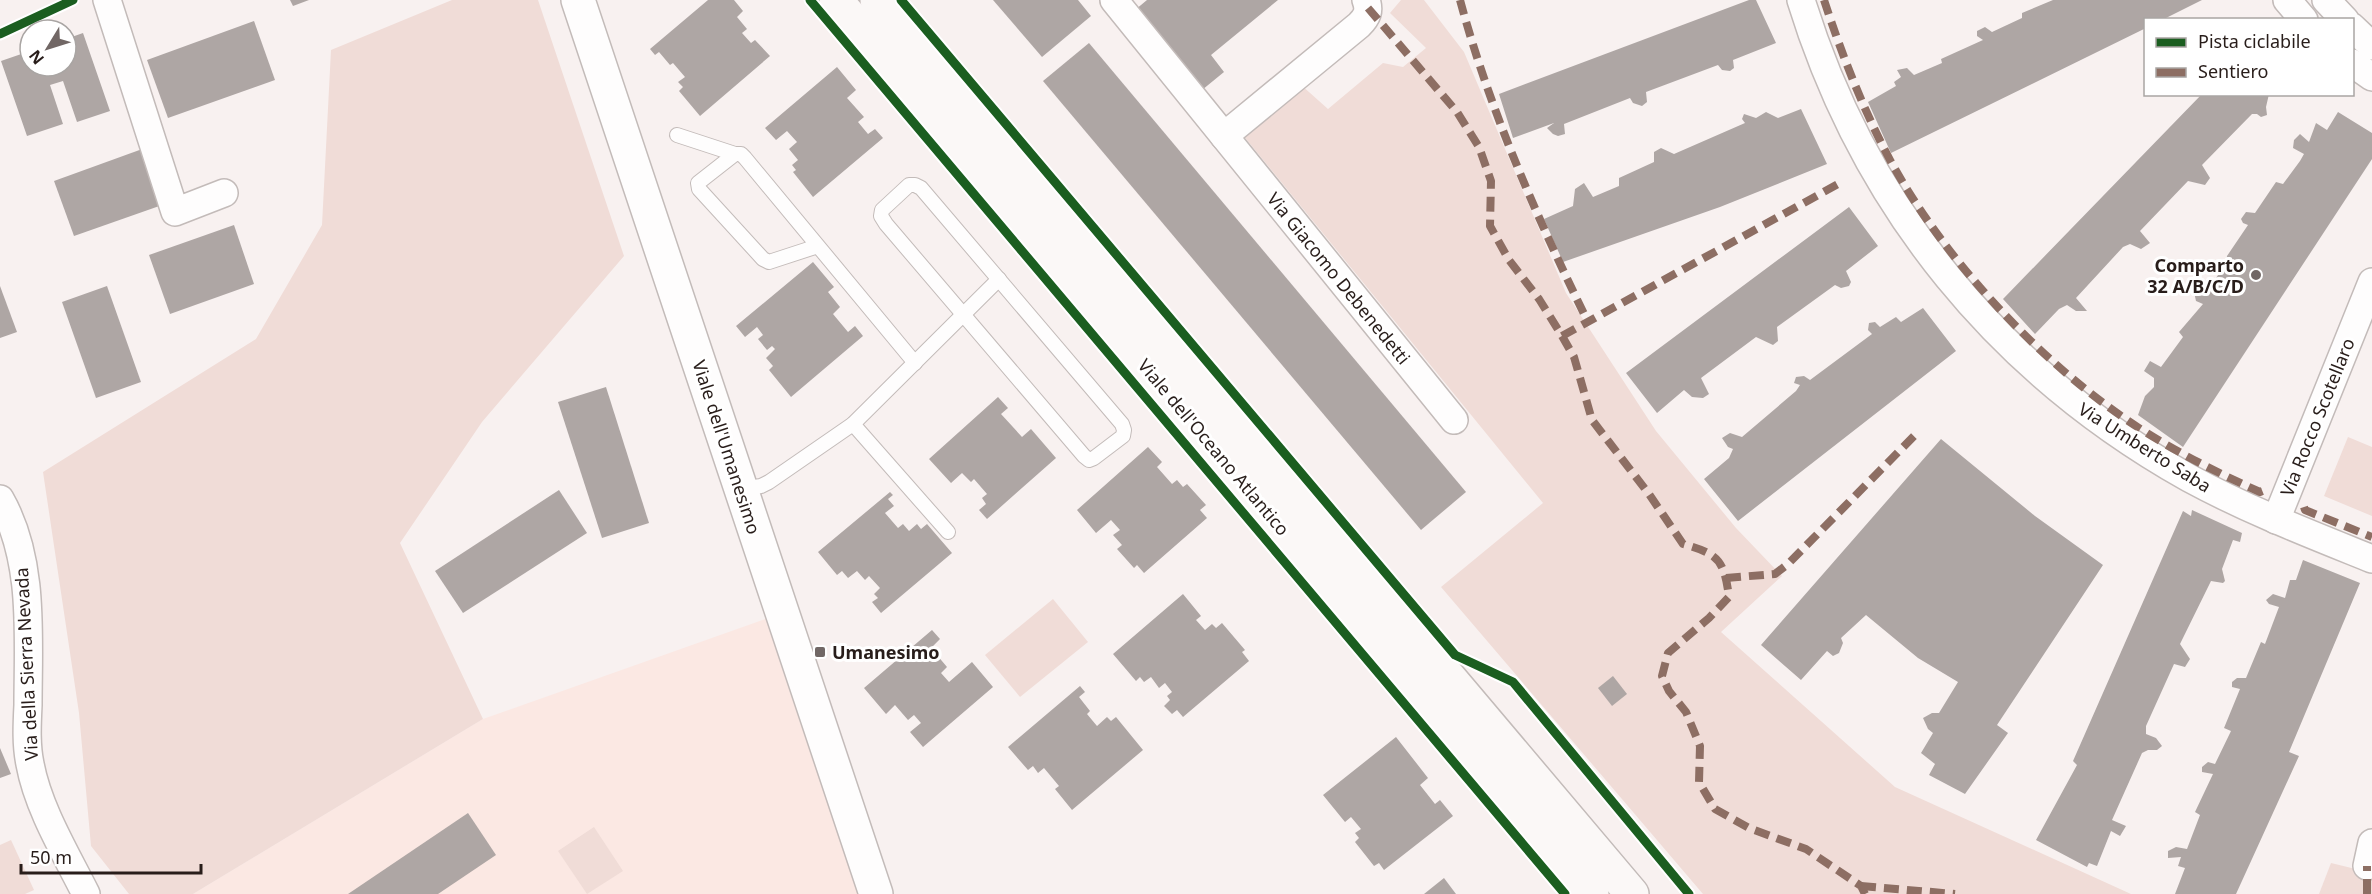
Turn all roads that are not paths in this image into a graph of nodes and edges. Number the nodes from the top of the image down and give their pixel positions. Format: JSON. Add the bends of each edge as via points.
{"nodes":[{"id":1,"x":106,"y":0,"type":"edge"},
{"id":2,"x":578,"y":0,"type":"edge"},
{"id":3,"x":836,"y":0,"type":"edge"},
{"id":4,"x":877,"y":0,"type":"edge"},
{"id":5,"x":1114,"y":0,"type":"edge"},
{"id":6,"x":1366,"y":0,"type":"edge"},
{"id":7,"x":1801,"y":0,"type":"edge"},
{"id":8,"x":2287,"y":0,"type":"edge"},
{"id":9,"x":2326,"y":0,"type":"edge"},
{"id":10,"x":2302,"y":18,"type":"edge"},
{"id":11,"x":2343,"y":18,"type":"edge"},
{"id":12,"x":2354,"y":29,"type":"edge"},
{"id":13,"x":2372,"y":46,"type":"edge"},
{"id":14,"x":2354,"y":64,"type":"edge"},
{"id":15,"x":2372,"y":77,"type":"edge"},
{"id":16,"x":677,"y":135,"type":"dead end"},
{"id":17,"x":1224,"y":136,"type":"junction"},
{"id":18,"x":735,"y":154,"type":"junction"},
{"id":19,"x":224,"y":193,"type":"dead end"},
{"id":20,"x":818,"y":246,"type":"junction"},
{"id":21,"x":999,"y":279,"type":"junction"},
{"id":22,"x":2372,"y":282,"type":"edge"},
{"id":23,"x":963,"y":315,"type":"junction"},
{"id":24,"x":915,"y":363,"type":"junction"},
{"id":25,"x":1454,"y":420,"type":"dead end"},
{"id":26,"x":853,"y":424,"type":"junction"},
{"id":27,"x":741,"y":489,"type":"junction"},
{"id":28,"x":0,"y":499,"type":"edge"},
{"id":29,"x":2276,"y":520,"type":"junction"},
{"id":30,"x":948,"y":532,"type":"dead end"},
{"id":31,"x":2372,"y":559,"type":"edge"},
{"id":32,"x":86,"y":894,"type":"edge"},
{"id":33,"x":876,"y":894,"type":"edge"},
{"id":34,"x":1592,"y":894,"type":"edge"},
{"id":35,"x":1632,"y":894,"type":"edge"}],
"edges":[{"from":1,"to":19,"type":"street","via":[[175,212]]},
{"from":2,"to":27,"type":"street","name":"Viale dell'Umanesimo"},
{"from":3,"to":34,"type":"main road","name":"Viale dell'Oceano Atlantico"},
{"from":4,"to":35,"type":"main road","name":"Viale dell'Oceano Atlantico"},
{"from":5,"to":17,"type":"street","name":"Via Giacomo Debenedetti"},
{"from":6,"to":17,"type":"street","via":[[1367,15],[1359,25]]},
{"from":7,"to":29,"type":"street","name":"Via Umberto Saba","via":[[1834,91],[1871,166],[1923,246],[1976,312],[2034,368],[2103,424],[2192,479]]},
{"from":8,"to":10,"type":"street"},
{"from":9,"to":11,"type":"street"},
{"from":12,"to":13,"type":"street"},
{"from":14,"to":15,"type":"street"},
{"from":16,"to":18,"type":"lane"},
{"from":17,"to":25,"type":"street","name":"Via Giacomo Debenedetti"},
{"from":18,"to":20,"type":"lane","via":[[745,158]]},
{"from":18,"to":20,"type":"lane","via":[[698,183],[706,197],[769,262]]},
{"from":20,"to":24,"type":"lane"},
{"from":21,"to":23,"type":"lane"},
{"from":21,"to":23,"type":"lane","via":[[915,184],[882,210],[886,224]]},
{"from":21,"to":23,"type":"lane","via":[[1122,424],[1123,436],[1089,460]]},
{"from":22,"to":29,"type":"street","name":"Via Rocco Scotellaro"},
{"from":23,"to":24,"type":"lane"},
{"from":24,"to":26,"type":"lane"},
{"from":26,"to":27,"type":"lane","via":[[770,482]]},
{"from":26,"to":30,"type":"lane"},
{"from":27,"to":33,"type":"street","name":"Viale dell'Umanesimo"},
{"from":28,"to":32,"type":"street","name":"Via della Sierra Nevada","via":[[17,539],[24,577],[30,765],[42,802]]},
{"from":29,"to":31,"type":"street","name":"Via Umberto Saba"}]}
